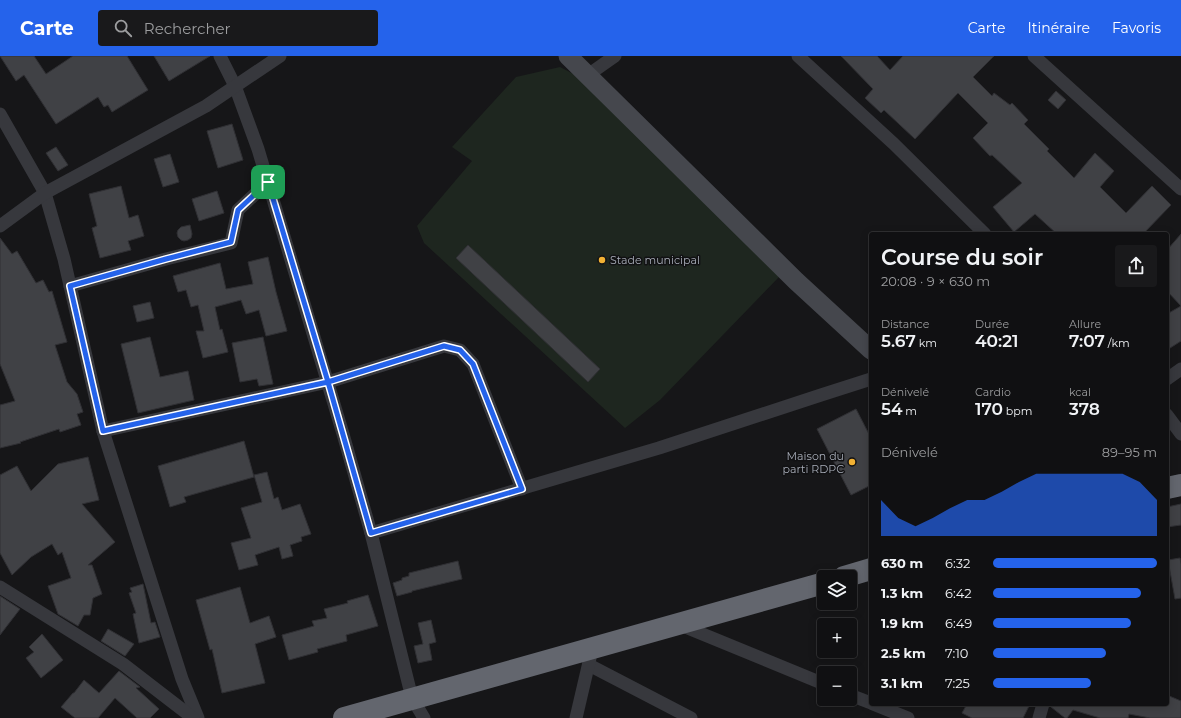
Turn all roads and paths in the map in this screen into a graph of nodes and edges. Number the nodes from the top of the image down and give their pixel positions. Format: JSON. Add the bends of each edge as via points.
{"nodes":[{"id":1,"x":220,"y":56,"type":"edge"},
{"id":2,"x":280,"y":56,"type":"edge"},
{"id":3,"x":568,"y":56,"type":"edge"},
{"id":4,"x":615,"y":56,"type":"edge"},
{"id":5,"x":798,"y":56,"type":"edge"},
{"id":6,"x":1034,"y":56,"type":"edge"},
{"id":7,"x":588,"y":75,"type":"junction"},
{"id":8,"x":235,"y":86,"type":"junction"},
{"id":9,"x":0,"y":114,"type":"edge"},
{"id":10,"x":268,"y":182,"type":"junction"},
{"id":11,"x":1181,"y":189,"type":"edge"},
{"id":12,"x":45,"y":193,"type":"junction"},
{"id":13,"x":0,"y":226,"type":"edge"},
{"id":14,"x":984,"y":232,"type":"edge"},
{"id":15,"x":70,"y":286,"type":"junction"},
{"id":16,"x":869,"y":348,"type":"edge"},
{"id":17,"x":1181,"y":369,"type":"edge"},
{"id":18,"x":1169,"y":378,"type":"edge"},
{"id":19,"x":869,"y":380,"type":"edge"},
{"id":20,"x":328,"y":382,"type":"junction"},
{"id":21,"x":1169,"y":418,"type":"edge"},
{"id":22,"x":103,"y":431,"type":"junction"},
{"id":23,"x":1181,"y":434,"type":"edge"},
{"id":24,"x":1181,"y":485,"type":"edge"},
{"id":25,"x":1169,"y":488,"type":"edge"},
{"id":26,"x":522,"y":489,"type":"junction"},
{"id":27,"x":371,"y":533,"type":"junction"},
{"id":28,"x":869,"y":570,"type":"edge"},
{"id":29,"x":857,"y":573,"type":"edge"},
{"id":30,"x":817,"y":585,"type":"edge"},
{"id":31,"x":0,"y":587,"type":"edge"},
{"id":32,"x":678,"y":624,"type":"junction"},
{"id":33,"x":591,"y":657,"type":"junction"},
{"id":34,"x":817,"y":681,"type":"edge"},
{"id":35,"x":857,"y":697,"type":"edge"},
{"id":36,"x":412,"y":698,"type":"junction"},
{"id":37,"x":869,"y":703,"type":"edge"},
{"id":38,"x":877,"y":706,"type":"edge"},
{"id":39,"x":1042,"y":706,"type":"edge"},
{"id":40,"x":193,"y":718,"type":"edge"},
{"id":41,"x":198,"y":718,"type":"edge"},
{"id":42,"x":344,"y":718,"type":"edge"},
{"id":43,"x":424,"y":718,"type":"edge"},
{"id":44,"x":576,"y":718,"type":"edge"},
{"id":45,"x":691,"y":718,"type":"edge"},
{"id":46,"x":908,"y":718,"type":"edge"},
{"id":47,"x":1039,"y":718,"type":"edge"}],
"edges":[{"from":1,"to":8,"type":"street"},
{"from":2,"to":8,"type":"street"},
{"from":3,"to":7,"type":"street"},
{"from":4,"to":7,"type":"street"},
{"from":5,"to":14,"type":"street","via":[[894,144]]},
{"from":6,"to":11,"type":"street"},
{"from":7,"to":16,"type":"street","via":[[790,275]]},
{"from":8,"to":10,"type":"street"},
{"from":8,"to":12,"type":"street","via":[[206,106]]},
{"from":9,"to":12,"type":"street"},
{"from":10,"to":15,"type":"street","via":[[238,210],[231,242]]},
{"from":10,"to":20,"type":"street"},
{"from":12,"to":13,"type":"street"},
{"from":12,"to":15,"type":"street"},
{"from":15,"to":22,"type":"street"},
{"from":17,"to":18,"type":"street"},
{"from":19,"to":26,"type":"street","via":[[659,448]]},
{"from":20,"to":22,"type":"street"},
{"from":20,"to":26,"type":"street","via":[[444,346],[460,350],[473,364]]},
{"from":20,"to":27,"type":"street"},
{"from":21,"to":23,"type":"street"},
{"from":22,"to":41,"type":"street","via":[[182,679]]},
{"from":24,"to":25,"type":"highway"},
{"from":26,"to":27,"type":"street"},
{"from":27,"to":36,"type":"street"},
{"from":28,"to":29,"type":"highway"},
{"from":30,"to":32,"type":"highway"},
{"from":31,"to":40,"type":"street","via":[[123,664]]},
{"from":32,"to":33,"type":"highway"},
{"from":32,"to":34,"type":"street"},
{"from":33,"to":36,"type":"highway"},
{"from":33,"to":44,"type":"street"},
{"from":33,"to":45,"type":"street"},
{"from":35,"to":37,"type":"street"},
{"from":36,"to":42,"type":"highway"},
{"from":36,"to":43,"type":"street"},
{"from":38,"to":46,"type":"street"},
{"from":39,"to":47,"type":"street"}]}
